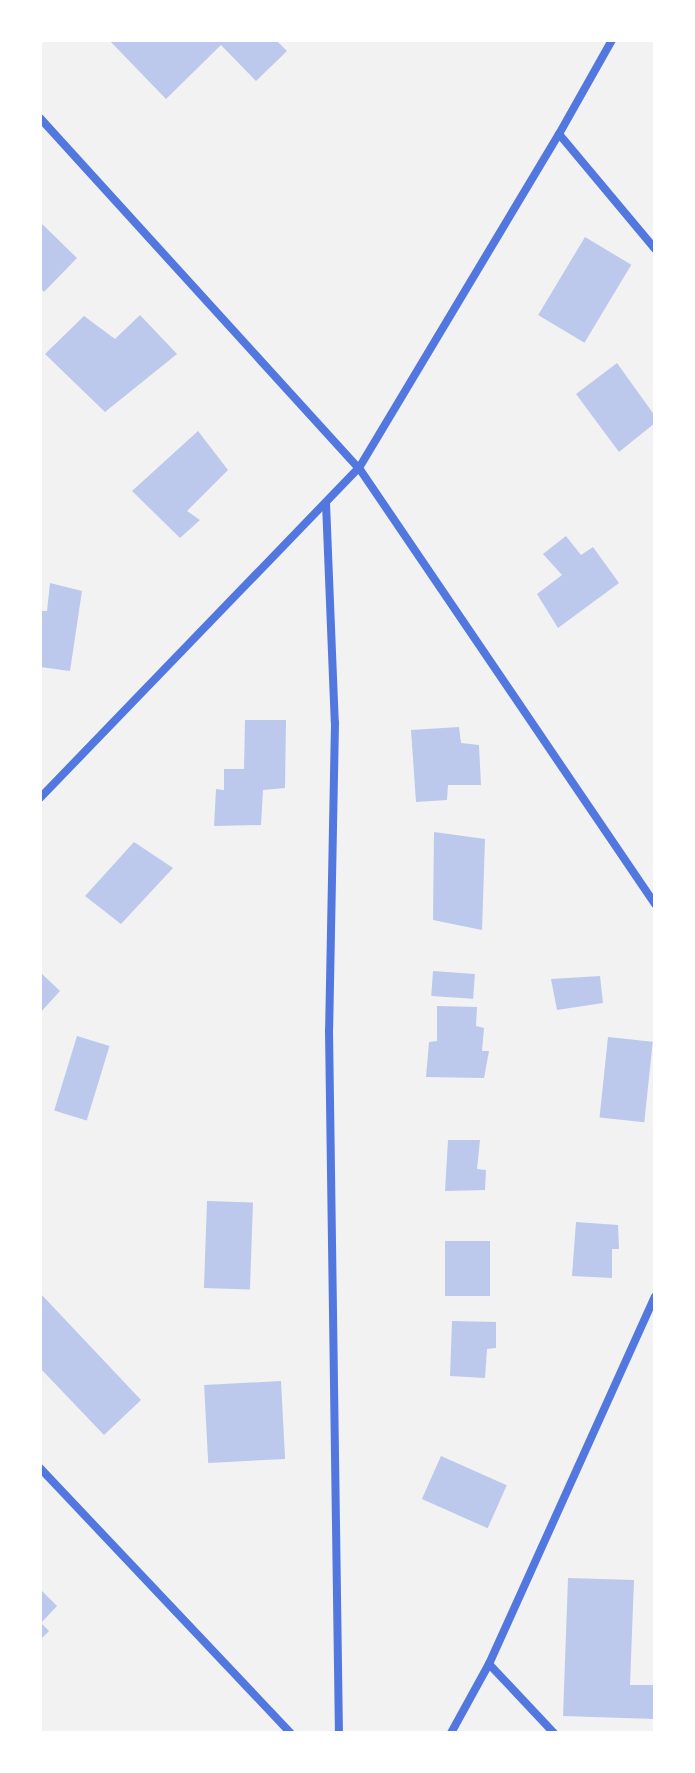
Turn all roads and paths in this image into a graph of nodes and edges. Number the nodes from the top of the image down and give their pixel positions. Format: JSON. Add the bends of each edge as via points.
{"nodes":[{"id":1,"x":612,"y":40,"type":"edge"},
{"id":2,"x":40,"y":118,"type":"edge"},
{"id":3,"x":559,"y":134,"type":"junction"},
{"id":4,"x":655,"y":249,"type":"edge"},
{"id":5,"x":359,"y":468,"type":"junction"},
{"id":6,"x":326,"y":503,"type":"junction"},
{"id":7,"x":41,"y":795,"type":"edge"},
{"id":8,"x":655,"y":904,"type":"edge"},
{"id":9,"x":655,"y":1297,"type":"edge"},
{"id":10,"x":40,"y":1468,"type":"edge"},
{"id":11,"x":489,"y":1664,"type":"junction"},
{"id":12,"x":291,"y":1733,"type":"edge"},
{"id":13,"x":339,"y":1733,"type":"edge"},
{"id":14,"x":451,"y":1733,"type":"edge"},
{"id":15,"x":554,"y":1733,"type":"edge"}],
"edges":[{"from":1,"to":3,"type":"street"},
{"from":2,"to":5,"type":"street"},
{"from":3,"to":4,"type":"street"},
{"from":3,"to":5,"type":"street"},
{"from":5,"to":6,"type":"street"},
{"from":5,"to":8,"type":"street"},
{"from":6,"to":7,"type":"street"},
{"from":6,"to":13,"type":"street","via":[[335,723],[329,1030]]},
{"from":9,"to":11,"type":"street"},
{"from":10,"to":12,"type":"street"},
{"from":11,"to":14,"type":"street"},
{"from":11,"to":15,"type":"street"}]}
